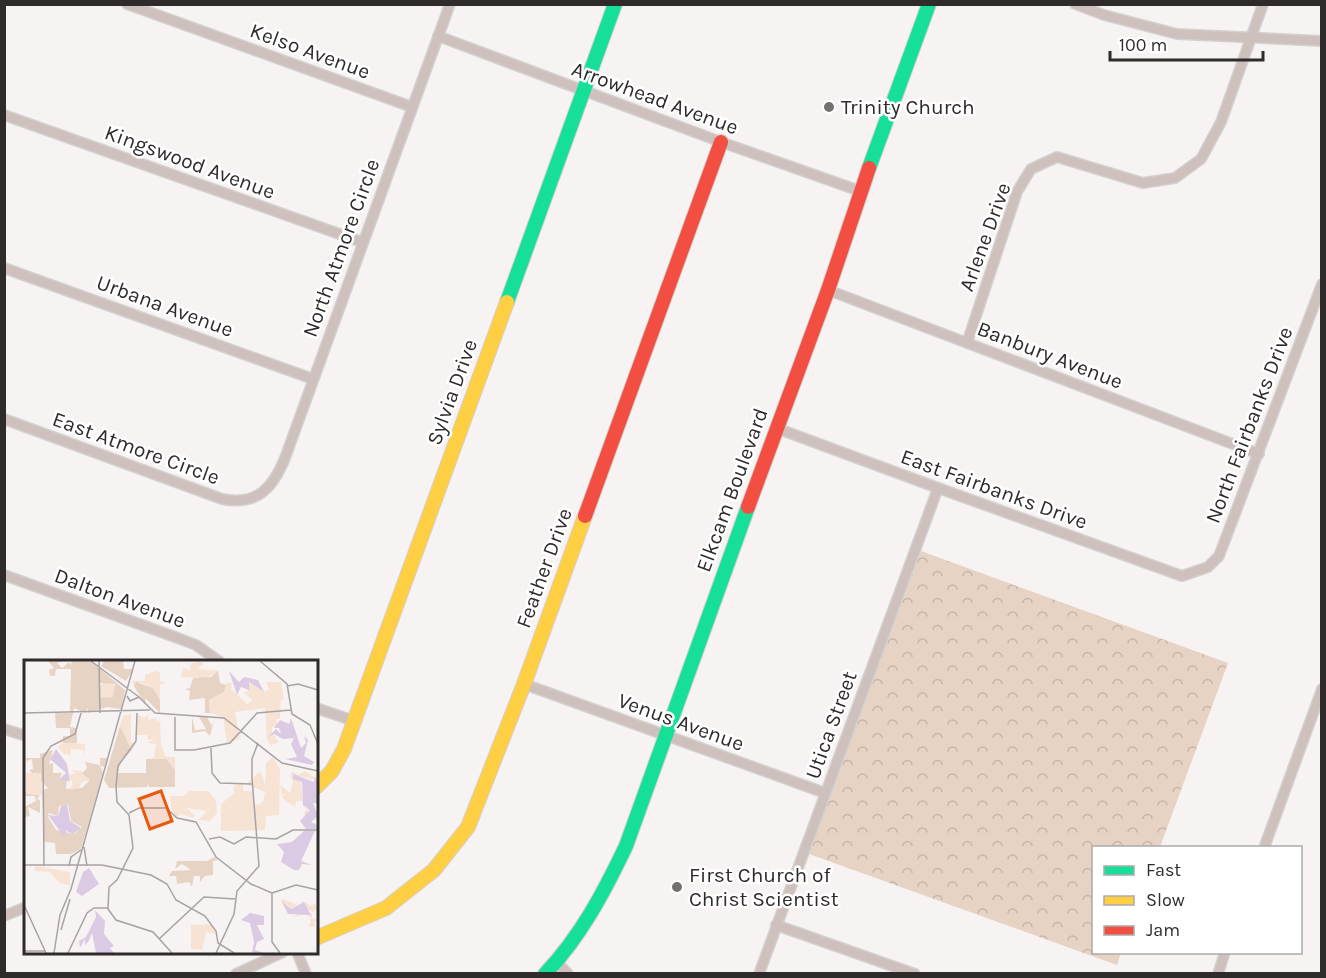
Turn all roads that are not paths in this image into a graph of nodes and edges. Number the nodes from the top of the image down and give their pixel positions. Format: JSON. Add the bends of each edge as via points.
{"nodes":[{"id":1,"x":128,"y":4,"type":"edge"},
{"id":2,"x":450,"y":4,"type":"edge"},
{"id":3,"x":615,"y":4,"type":"edge"},
{"id":4,"x":930,"y":4,"type":"edge"},
{"id":5,"x":1075,"y":4,"type":"edge"},
{"id":6,"x":1108,"y":4,"type":"edge"},
{"id":7,"x":1263,"y":4,"type":"edge"},
{"id":8,"x":1104,"y":15,"type":"junction"},
{"id":9,"x":438,"y":36,"type":"junction"},
{"id":10,"x":1251,"y":38,"type":"junction"},
{"id":11,"x":1322,"y":41,"type":"edge"},
{"id":12,"x":583,"y":91,"type":"junction"},
{"id":13,"x":412,"y":107,"type":"junction"},
{"id":14,"x":4,"y":114,"type":"edge"},
{"id":15,"x":721,"y":142,"type":"junction"},
{"id":16,"x":861,"y":191,"type":"junction"},
{"id":17,"x":362,"y":243,"type":"junction"},
{"id":18,"x":4,"y":268,"type":"edge"},
{"id":19,"x":1322,"y":284,"type":"edge"},
{"id":20,"x":828,"y":290,"type":"junction"},
{"id":21,"x":967,"y":343,"type":"junction"},
{"id":22,"x":313,"y":379,"type":"junction"},
{"id":23,"x":4,"y":418,"type":"edge"},
{"id":24,"x":776,"y":428,"type":"junction"},
{"id":25,"x":1259,"y":454,"type":"junction"},
{"id":26,"x":938,"y":488,"type":"junction"},
{"id":27,"x":256,"y":497,"type":"joint"},
{"id":28,"x":1200,"y":572,"type":"joint"},
{"id":29,"x":4,"y":575,"type":"edge"},
{"id":30,"x":217,"y":660,"type":"edge"},
{"id":31,"x":524,"y":684,"type":"junction"},
{"id":32,"x":1322,"y":689,"type":"edge"},
{"id":33,"x":318,"y":709,"type":"edge"},
{"id":34,"x":354,"y":722,"type":"junction"},
{"id":35,"x":4,"y":729,"type":"edge"},
{"id":36,"x":24,"y":735,"type":"edge"},
{"id":37,"x":667,"y":735,"type":"junction"},
{"id":38,"x":318,"y":785,"type":"edge"},
{"id":39,"x":825,"y":793,"type":"junction"},
{"id":40,"x":1265,"y":846,"type":"edge"},
{"id":41,"x":24,"y":908,"type":"edge"},
{"id":42,"x":4,"y":916,"type":"edge"},
{"id":43,"x":776,"y":925,"type":"junction"},
{"id":44,"x":318,"y":937,"type":"edge"},
{"id":45,"x":279,"y":954,"type":"edge"},
{"id":46,"x":298,"y":954,"type":"edge"},
{"id":47,"x":1224,"y":954,"type":"edge"},
{"id":48,"x":557,"y":962,"type":"junction"},
{"id":49,"x":236,"y":974,"type":"edge"},
{"id":50,"x":306,"y":974,"type":"edge"},
{"id":51,"x":545,"y":974,"type":"edge"},
{"id":52,"x":568,"y":974,"type":"edge"},
{"id":53,"x":759,"y":974,"type":"edge"},
{"id":54,"x":915,"y":974,"type":"edge"},
{"id":55,"x":1218,"y":974,"type":"edge"}],
"edges":[{"from":1,"to":13,"type":"street","name":"Kelso Avenue"},
{"from":2,"to":9,"type":"street","name":"North Atmore Circle"},
{"from":3,"to":12,"type":"street","name":"Sylvia Drive"},
{"from":4,"to":16,"type":"street","name":"Elkcam Boulevard"},
{"from":5,"to":8,"type":"street"},
{"from":6,"to":8,"type":"street"},
{"from":7,"to":10,"type":"street","name":"Arlene Drive"},
{"from":8,"to":10,"type":"street","via":[[1177,34]]},
{"from":9,"to":12,"type":"street","name":"Arrowhead Avenue"},
{"from":9,"to":13,"type":"street","name":"North Atmore Circle"},
{"from":10,"to":11,"type":"street"},
{"from":10,"to":21,"type":"street","name":"Arlene Drive","via":[[1221,122],[1200,159],[1175,178],[1143,183],[1057,157],[1031,169],[1017,192]]},
{"from":12,"to":15,"type":"street","name":"Arrowhead Avenue"},
{"from":12,"to":34,"type":"street","name":"Sylvia Drive"},
{"from":13,"to":17,"type":"street","name":"North Atmore Circle"},
{"from":14,"to":17,"type":"street","name":"Kingswood Avenue"},
{"from":15,"to":16,"type":"street","name":"Arrowhead Avenue"},
{"from":15,"to":31,"type":"street","name":"Feather Drive"},
{"from":16,"to":20,"type":"street","name":"Elkcam Boulevard"},
{"from":17,"to":22,"type":"street","name":"North Atmore Circle"},
{"from":18,"to":22,"type":"street","name":"Urbana Avenue"},
{"from":19,"to":25,"type":"street","name":"North Fairbanks Drive"},
{"from":20,"to":21,"type":"street","name":"Banbury Avenue"},
{"from":20,"to":24,"type":"street","name":"Elkcam Boulevard"},
{"from":21,"to":25,"type":"street","name":"Banbury Avenue"},
{"from":22,"to":27,"type":"street","name":"North Atmore Circle","via":[[279,474]]},
{"from":23,"to":27,"type":"street","name":"East Atmore Circle","via":[[222,499]]},
{"from":24,"to":26,"type":"street","name":"East Fairbanks Drive"},
{"from":24,"to":37,"type":"street","name":"Elkcam Boulevard"},
{"from":25,"to":28,"type":"street","name":"North Fairbanks Drive","via":[[1219,556]]},
{"from":26,"to":28,"type":"street","name":"East Fairbanks Drive","via":[[1182,576]]},
{"from":26,"to":39,"type":"street","name":"Utica Street"},
{"from":29,"to":30,"type":"street","name":"Dalton Avenue","via":[[196,645]]},
{"from":31,"to":37,"type":"street","name":"Venus Avenue"},
{"from":31,"to":44,"type":"street","name":"Feather Drive","via":[[468,827],[434,870],[386,908]]},
{"from":32,"to":40,"type":"street"},
{"from":33,"to":34,"type":"street"},
{"from":34,"to":38,"type":"street","name":"Sylvia Drive","via":[[339,761]]},
{"from":35,"to":36,"type":"street"},
{"from":37,"to":39,"type":"street","name":"Venus Avenue"},
{"from":37,"to":48,"type":"street","name":"Elkcam Boulevard","via":[[626,846],[597,907]]},
{"from":39,"to":43,"type":"street","name":"Utica Street"},
{"from":41,"to":42,"type":"street"},
{"from":43,"to":53,"type":"street","name":"Utica Street"},
{"from":43,"to":54,"type":"street"},
{"from":45,"to":49,"type":"street"},
{"from":46,"to":50,"type":"street"},
{"from":47,"to":55,"type":"street"},
{"from":48,"to":51,"type":"street","name":"Elkcam Boulevard"},
{"from":48,"to":52,"type":"street"}]}
